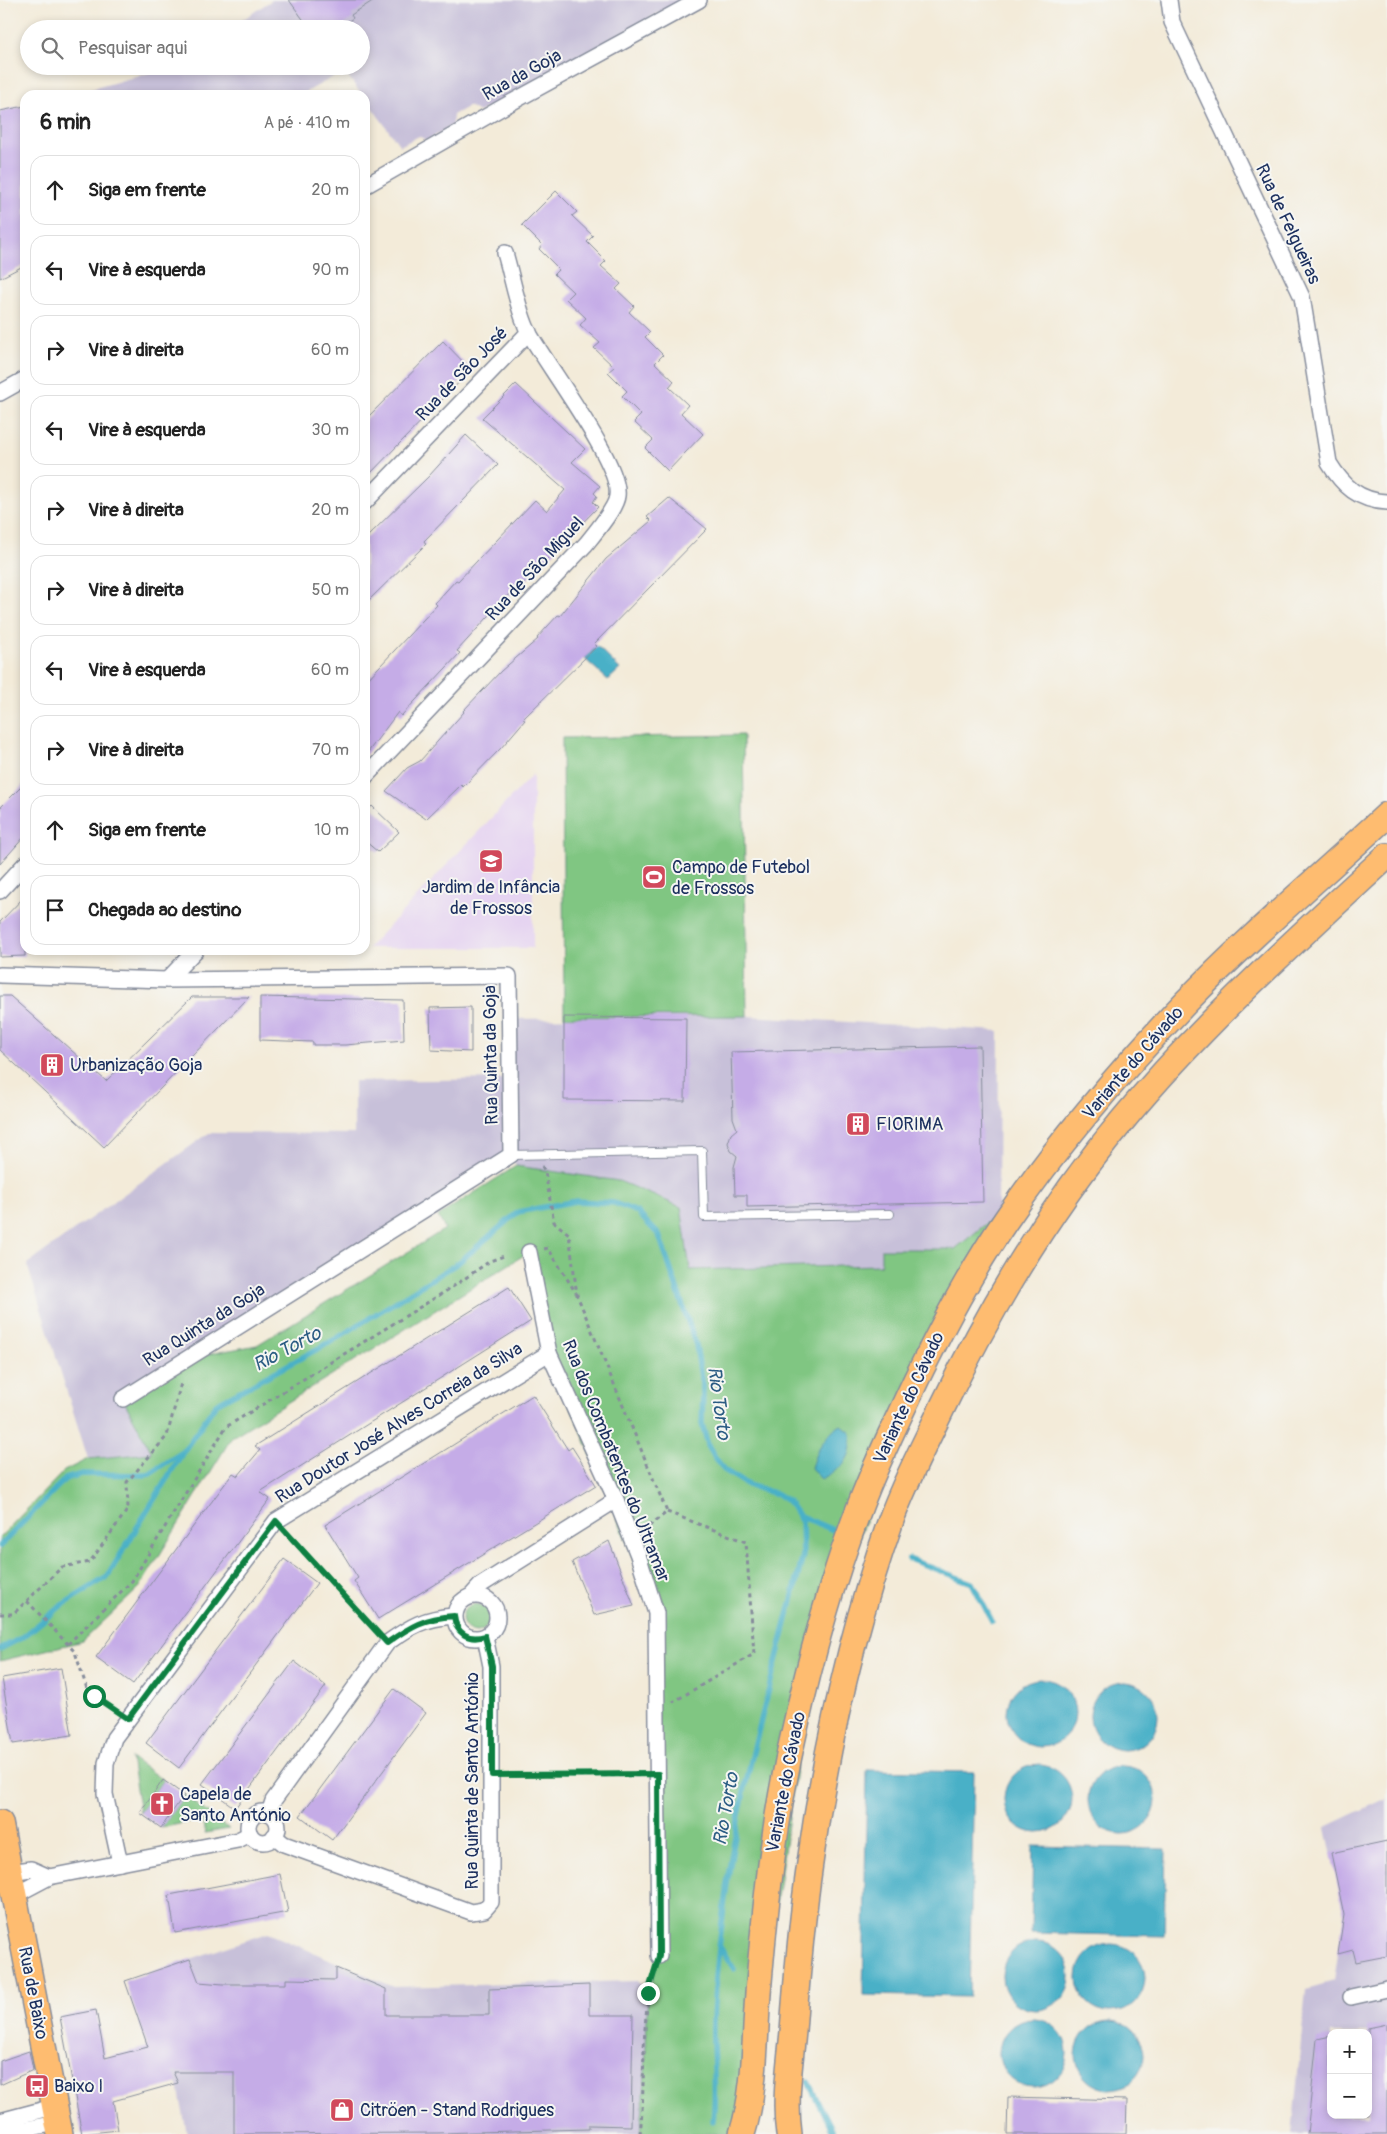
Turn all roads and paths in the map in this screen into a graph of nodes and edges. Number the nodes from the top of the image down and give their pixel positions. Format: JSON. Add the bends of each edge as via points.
{"nodes":[{"id":1,"x":699,"y":0,"type":"edge"},
{"id":2,"x":1169,"y":0,"type":"edge"},
{"id":3,"x":370,"y":183,"type":"edge"},
{"id":4,"x":505,"y":253,"type":"dead end"},
{"id":5,"x":528,"y":332,"type":"junction"},
{"id":6,"x":20,"y":382,"type":"edge"},
{"id":7,"x":0,"y":393,"type":"edge"},
{"id":8,"x":370,"y":497,"type":"edge"},
{"id":9,"x":1387,"y":502,"type":"edge"},
{"id":10,"x":370,"y":772,"type":"edge"},
{"id":11,"x":1387,"y":815,"type":"edge"},
{"id":12,"x":1387,"y":856,"type":"edge"},
{"id":13,"x":20,"y":869,"type":"edge"},
{"id":14,"x":0,"y":891,"type":"edge"},
{"id":15,"x":191,"y":955,"type":"edge"},
{"id":16,"x":0,"y":975,"type":"edge"},
{"id":17,"x":167,"y":980,"type":"junction"},
{"id":18,"x":511,"y":1154,"type":"junction"},
{"id":19,"x":534,"y":1154,"type":"junction"},
{"id":20,"x":890,"y":1214,"type":"dead end"},
{"id":21,"x":529,"y":1252,"type":"joint"},
{"id":22,"x":504,"y":1256,"type":"dead end"},
{"id":23,"x":577,"y":1295,"type":"junction"},
{"id":24,"x":549,"y":1353,"type":"junction"},
{"id":25,"x":187,"y":1358,"type":"junction"},
{"id":26,"x":123,"y":1399,"type":"dead end"},
{"id":27,"x":616,"y":1500,"type":"junction"},
{"id":28,"x":666,"y":1512,"type":"junction"},
{"id":29,"x":276,"y":1521,"type":"junction"},
{"id":30,"x":632,"y":1540,"type":"junction"},
{"id":31,"x":471,"y":1596,"type":"junction"},
{"id":32,"x":27,"y":1600,"type":"junction"},
{"id":33,"x":0,"y":1614,"type":"edge"},
{"id":34,"x":454,"y":1616,"type":"junction"},
{"id":35,"x":485,"y":1636,"type":"junction"},
{"id":36,"x":387,"y":1643,"type":"junction"},
{"id":37,"x":68,"y":1644,"type":"junction"},
{"id":38,"x":658,"y":1711,"type":"junction"},
{"id":39,"x":128,"y":1719,"type":"junction"},
{"id":40,"x":658,"y":1774,"type":"junction"},
{"id":41,"x":492,"y":1775,"type":"junction"},
{"id":42,"x":269,"y":1812,"type":"junction"},
{"id":43,"x":0,"y":1823,"type":"edge"},
{"id":44,"x":250,"y":1834,"type":"junction"},
{"id":45,"x":274,"y":1836,"type":"junction"},
{"id":46,"x":120,"y":1863,"type":"junction"},
{"id":47,"x":49,"y":1877,"type":"junction"},
{"id":48,"x":12,"y":1883,"type":"junction"},
{"id":49,"x":659,"y":1956,"type":"joint"},
{"id":50,"x":1387,"y":1989,"type":"edge"},
{"id":51,"x":1351,"y":1997,"type":"dead end"},
{"id":52,"x":0,"y":2121,"type":"edge"},
{"id":53,"x":57,"y":2121,"type":"edge"},
{"id":54,"x":0,"y":2134,"type":"edge"},
{"id":55,"x":640,"y":2134,"type":"edge"},
{"id":56,"x":742,"y":2134,"type":"edge"},
{"id":57,"x":789,"y":2134,"type":"edge"}],
"edges":[{"from":1,"to":3,"type":"street","name":"Rua da Goja"},
{"from":2,"to":9,"type":"street","name":"Rua de Felgueiras","via":[[1172,22],[1302,297],[1329,464],[1341,482],[1358,496]]},
{"from":4,"to":5,"type":"street","name":"Rua de São José"},
{"from":5,"to":8,"type":"street","name":"Rua de São José"},
{"from":5,"to":10,"type":"street","name":"Rua de São Miguel","via":[[596,439],[612,472],[617,496],[603,523],[586,544]]},
{"from":6,"to":7,"type":"street"},
{"from":11,"to":56,"type":"main road","name":"Variante do Cávado","via":[[1224,964],[1100,1098],[1006,1220],[935,1341],[861,1503],[813,1656],[796,1725],[768,1882],[750,2098]]},
{"from":12,"to":57,"type":"main road","name":"Variante do Cávado","via":[[1211,1021],[1121,1122],[1074,1182],[1037,1233],[1002,1291],[921,1452],[892,1517],[869,1587],[830,1745],[803,1907],[787,2100]]},
{"from":13,"to":14,"type":"street"},
{"from":15,"to":17,"type":"street"},
{"from":16,"to":17,"type":"street","name":"Rua Quinta da Goja"},
{"from":17,"to":18,"type":"street","name":"Rua Quinta da Goja","via":[[509,976]]},
{"from":18,"to":19,"type":"lane"},
{"from":18,"to":25,"type":"street","name":"Rua Quinta da Goja"},
{"from":19,"to":20,"type":"lane","via":[[702,1151],[704,1217]]},
{"from":19,"to":23,"type":"path","via":[[546,1172],[554,1222],[569,1234]]},
{"from":21,"to":23,"type":"path","via":[[548,1248]]},
{"from":21,"to":24,"type":"street","name":"Rua dos Combatentes do Ultramar"},
{"from":22,"to":37,"type":"path","via":[[490,1261],[226,1427],[132,1582]]},
{"from":23,"to":28,"type":"path"},
{"from":24,"to":27,"type":"street","name":"Rua dos Combatentes do Ultramar"},
{"from":24,"to":29,"type":"street","name":"Rua Doutor José Alves Correia da Silva"},
{"from":25,"to":26,"type":"street","name":"Rua Quinta da Goja"},
{"from":25,"to":32,"type":"path","via":[[167,1436],[127,1482],[128,1509],[90,1562],[62,1567]]},
{"from":27,"to":30,"type":"street","name":"Rua dos Combatentes do Ultramar"},
{"from":27,"to":31,"type":"street","via":[[480,1585]]},
{"from":28,"to":30,"type":"path"},
{"from":28,"to":38,"type":"path","via":[[746,1542],[754,1654]]},
{"from":29,"to":36,"type":"path"},
{"from":29,"to":39,"type":"street","name":"Rua Doutor José Alves Correia da Silva"},
{"from":30,"to":38,"type":"street","name":"Rua dos Combatentes do Ultramar","via":[[656,1613]]},
{"from":31,"to":34,"type":"street","via":[[459,1603]]},
{"from":31,"to":35,"type":"street","via":[[484,1598],[495,1607],[495,1627]]},
{"from":32,"to":33,"type":"path","via":[[13,1614]]},
{"from":32,"to":37,"type":"path"},
{"from":34,"to":35,"type":"street","via":[[457,1628],[467,1637]]},
{"from":34,"to":36,"type":"street","via":[[413,1624]]},
{"from":35,"to":41,"type":"street","name":"Rua Quinta de Santo António","via":[[492,1666]]},
{"from":36,"to":42,"type":"street","via":[[273,1801]]},
{"from":37,"to":39,"type":"path","via":[[75,1652],[88,1692]]},
{"from":38,"to":40,"type":"street","name":"Rua dos Combatentes do Ultramar"},
{"from":39,"to":46,"type":"street","name":"Rua Doutor José Alves Correia da Silva","via":[[114,1738],[106,1763],[105,1794]]},
{"from":40,"to":41,"type":"path"},
{"from":40,"to":49,"type":"street","name":"Rua dos Combatentes do Ultramar"},
{"from":41,"to":45,"type":"street","name":"Rua Quinta de Santo António","via":[[491,1902],[484,1910],[471,1912],[284,1844]]},
{"from":42,"to":44,"type":"street","via":[[259,1812],[251,1817],[248,1825]]},
{"from":42,"to":45,"type":"street","via":[[278,1823]]},
{"from":43,"to":48,"type":"main road","name":"Rua de Baixo"},
{"from":44,"to":45,"type":"street","name":"Rua Quinta de Santo António","via":[[262,1841]]},
{"from":44,"to":46,"type":"street","name":"Rua Quinta de Santo António","via":[[238,1840]]},
{"from":46,"to":47,"type":"street","name":"Rua Quinta de Santo António"},
{"from":47,"to":48,"type":"street","name":"Rua Quinta de Santo António"},
{"from":47,"to":48,"type":"street","name":"Rua Quinta de Santo António","via":[[30,1869]]},
{"from":48,"to":53,"type":"main road","name":"Rua de Baixo"},
{"from":49,"to":55,"type":"path","via":[[648,1993]]},
{"from":50,"to":51,"type":"street"},
{"from":52,"to":53,"type":"street"},
{"from":53,"to":54,"type":"street"}]}
